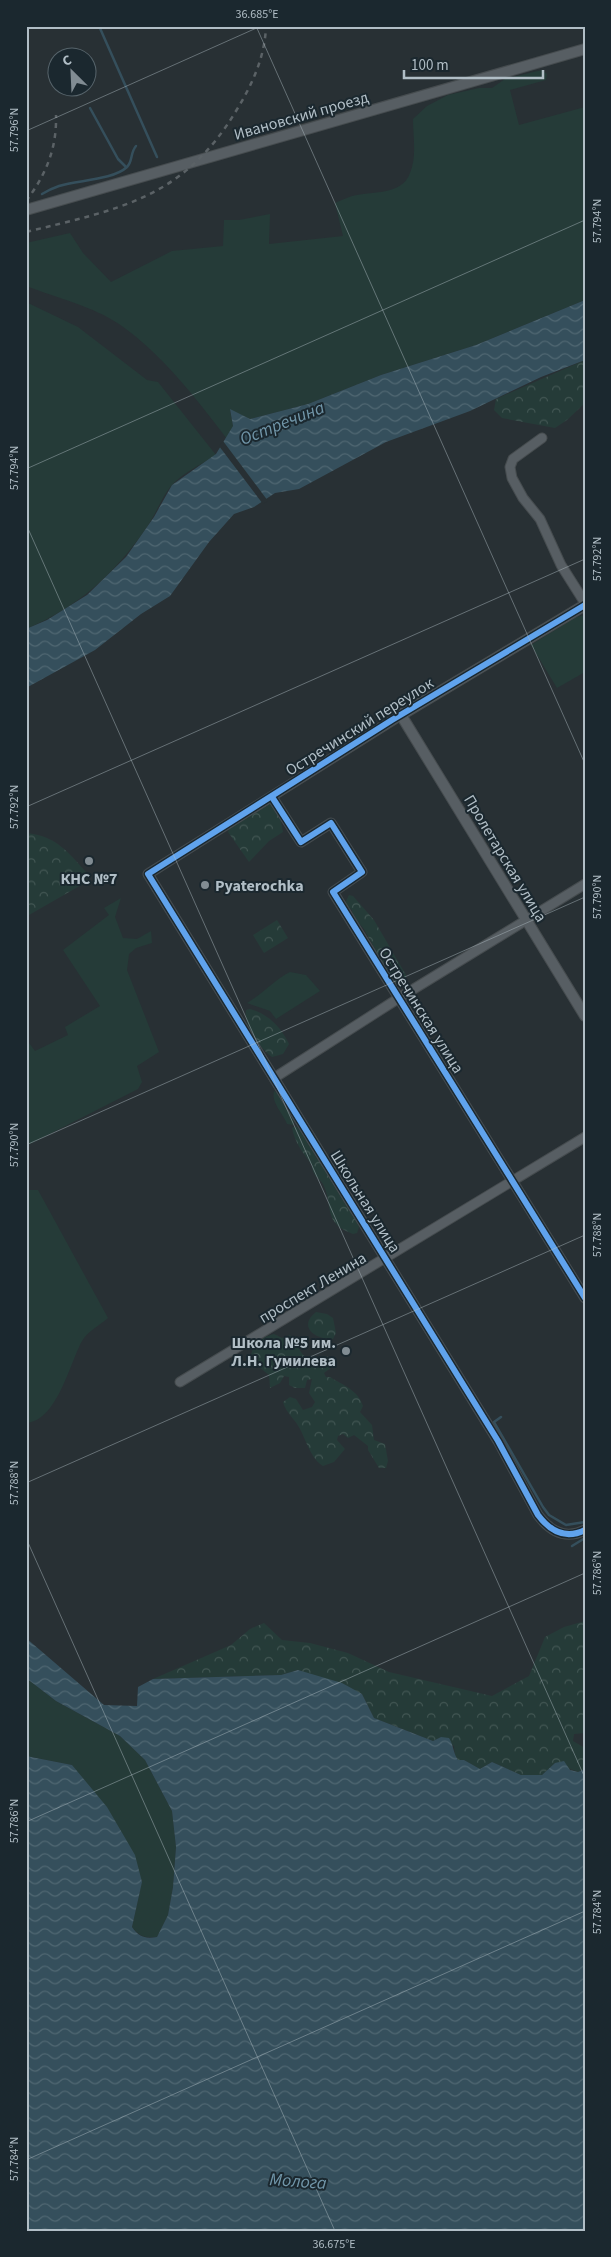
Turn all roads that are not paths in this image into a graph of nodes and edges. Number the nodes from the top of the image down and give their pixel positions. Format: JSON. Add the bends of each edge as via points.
{"nodes":[{"id":1,"x":585,"y":49,"type":"edge"},
{"id":2,"x":26,"y":210,"type":"edge"},
{"id":3,"x":542,"y":438,"type":"dead end"},
{"id":4,"x":585,"y":604,"type":"edge"},
{"id":5,"x":401,"y":715,"type":"junction"},
{"id":6,"x":272,"y":797,"type":"junction"},
{"id":7,"x":148,"y":874,"type":"joint"},
{"id":8,"x":585,"y":884,"type":"edge"},
{"id":9,"x":526,"y":920,"type":"junction"},
{"id":10,"x":398,"y":998,"type":"junction"},
{"id":11,"x":585,"y":1016,"type":"edge"},
{"id":12,"x":274,"y":1078,"type":"junction"},
{"id":13,"x":585,"y":1138,"type":"edge"},
{"id":14,"x":512,"y":1181,"type":"junction"},
{"id":15,"x":386,"y":1259,"type":"junction"},
{"id":16,"x":585,"y":1298,"type":"edge"},
{"id":17,"x":180,"y":1382,"type":"dead end"},
{"id":18,"x":585,"y":1530,"type":"edge"}],
"edges":[{"from":1,"to":2,"type":"street","name":"Ивановский проезд"},
{"from":3,"to":4,"type":"street","via":[[513,459],[510,467],[512,478],[540,519],[561,565]]},
{"from":4,"to":5,"type":"street","name":"Остречинский переулок"},
{"from":5,"to":6,"type":"street","name":"Остречинский переулок"},
{"from":5,"to":9,"type":"street","name":"Пролетарская улица"},
{"from":6,"to":7,"type":"street","name":"Остречинский переулок"},
{"from":6,"to":10,"type":"street","name":"Остречинская улица","via":[[300,842],[331,822],[362,872],[333,892]]},
{"from":7,"to":12,"type":"street","name":"Школьная улица"},
{"from":8,"to":9,"type":"street"},
{"from":9,"to":10,"type":"street"},
{"from":9,"to":11,"type":"street","name":"Пролетарская улица"},
{"from":10,"to":12,"type":"street"},
{"from":10,"to":14,"type":"street","name":"Остречинская улица"},
{"from":12,"to":15,"type":"street","name":"Школьная улица"},
{"from":13,"to":14,"type":"street","name":"проспект Ленина"},
{"from":14,"to":15,"type":"street","name":"проспект Ленина"},
{"from":14,"to":16,"type":"street","name":"Остречинская улица"},
{"from":15,"to":17,"type":"street","name":"проспект Ленина"},
{"from":15,"to":18,"type":"street","name":"Школьная улица","via":[[498,1441],[546,1526],[564,1535]]}]}
